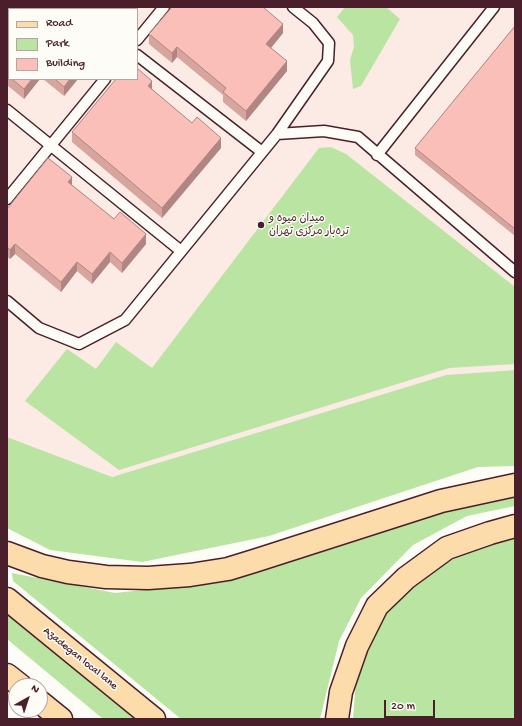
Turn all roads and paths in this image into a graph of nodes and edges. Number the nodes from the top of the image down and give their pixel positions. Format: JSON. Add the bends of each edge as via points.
{"nodes":[{"id":1,"x":164,"y":7,"type":"edge"},
{"id":2,"x":293,"y":7,"type":"edge"},
{"id":3,"x":494,"y":7,"type":"edge"},
{"id":4,"x":138,"y":39,"type":"edge"},
{"id":5,"x":138,"y":56,"type":"edge"},
{"id":6,"x":104,"y":80,"type":"edge"},
{"id":7,"x":7,"y":110,"type":"edge"},
{"id":8,"x":277,"y":134,"type":"junction"},
{"id":9,"x":51,"y":145,"type":"junction"},
{"id":10,"x":262,"y":152,"type":"junction"},
{"id":11,"x":377,"y":155,"type":"junction"},
{"id":12,"x":7,"y":199,"type":"edge"},
{"id":13,"x":181,"y":251,"type":"junction"},
{"id":14,"x":515,"y":272,"type":"edge"},
{"id":15,"x":7,"y":301,"type":"edge"},
{"id":16,"x":515,"y":486,"type":"edge"},
{"id":17,"x":515,"y":526,"type":"edge"},
{"id":18,"x":7,"y":553,"type":"edge"},
{"id":19,"x":7,"y":599,"type":"edge"},
{"id":20,"x":48,"y":708,"type":"edge"},
{"id":21,"x":61,"y":719,"type":"edge"},
{"id":22,"x":154,"y":719,"type":"edge"},
{"id":23,"x":337,"y":719,"type":"edge"}],
"edges":[{"from":1,"to":4,"type":"lane"},
{"from":2,"to":8,"type":"lane","via":[[313,23],[329,43],[328,61]]},
{"from":3,"to":11,"type":"lane"},
{"from":5,"to":10,"type":"lane"},
{"from":6,"to":9,"type":"lane"},
{"from":7,"to":9,"type":"lane"},
{"from":8,"to":10,"type":"lane"},
{"from":8,"to":11,"type":"lane","via":[[324,131],[358,137]]},
{"from":9,"to":12,"type":"lane"},
{"from":9,"to":13,"type":"lane"},
{"from":10,"to":13,"type":"lane"},
{"from":11,"to":14,"type":"lane"},
{"from":13,"to":15,"type":"lane","via":[[125,320],[79,344],[40,328]]},
{"from":16,"to":18,"type":"main road","via":[[441,501],[254,561],[190,575],[148,578],[98,576],[42,566]]},
{"from":17,"to":23,"type":"main road","via":[[448,548],[406,578],[377,606],[357,646],[341,692]]},
{"from":19,"to":22,"type":"main road","name":"Azadegan local lane"},
{"from":20,"to":21,"type":"main road"}]}
